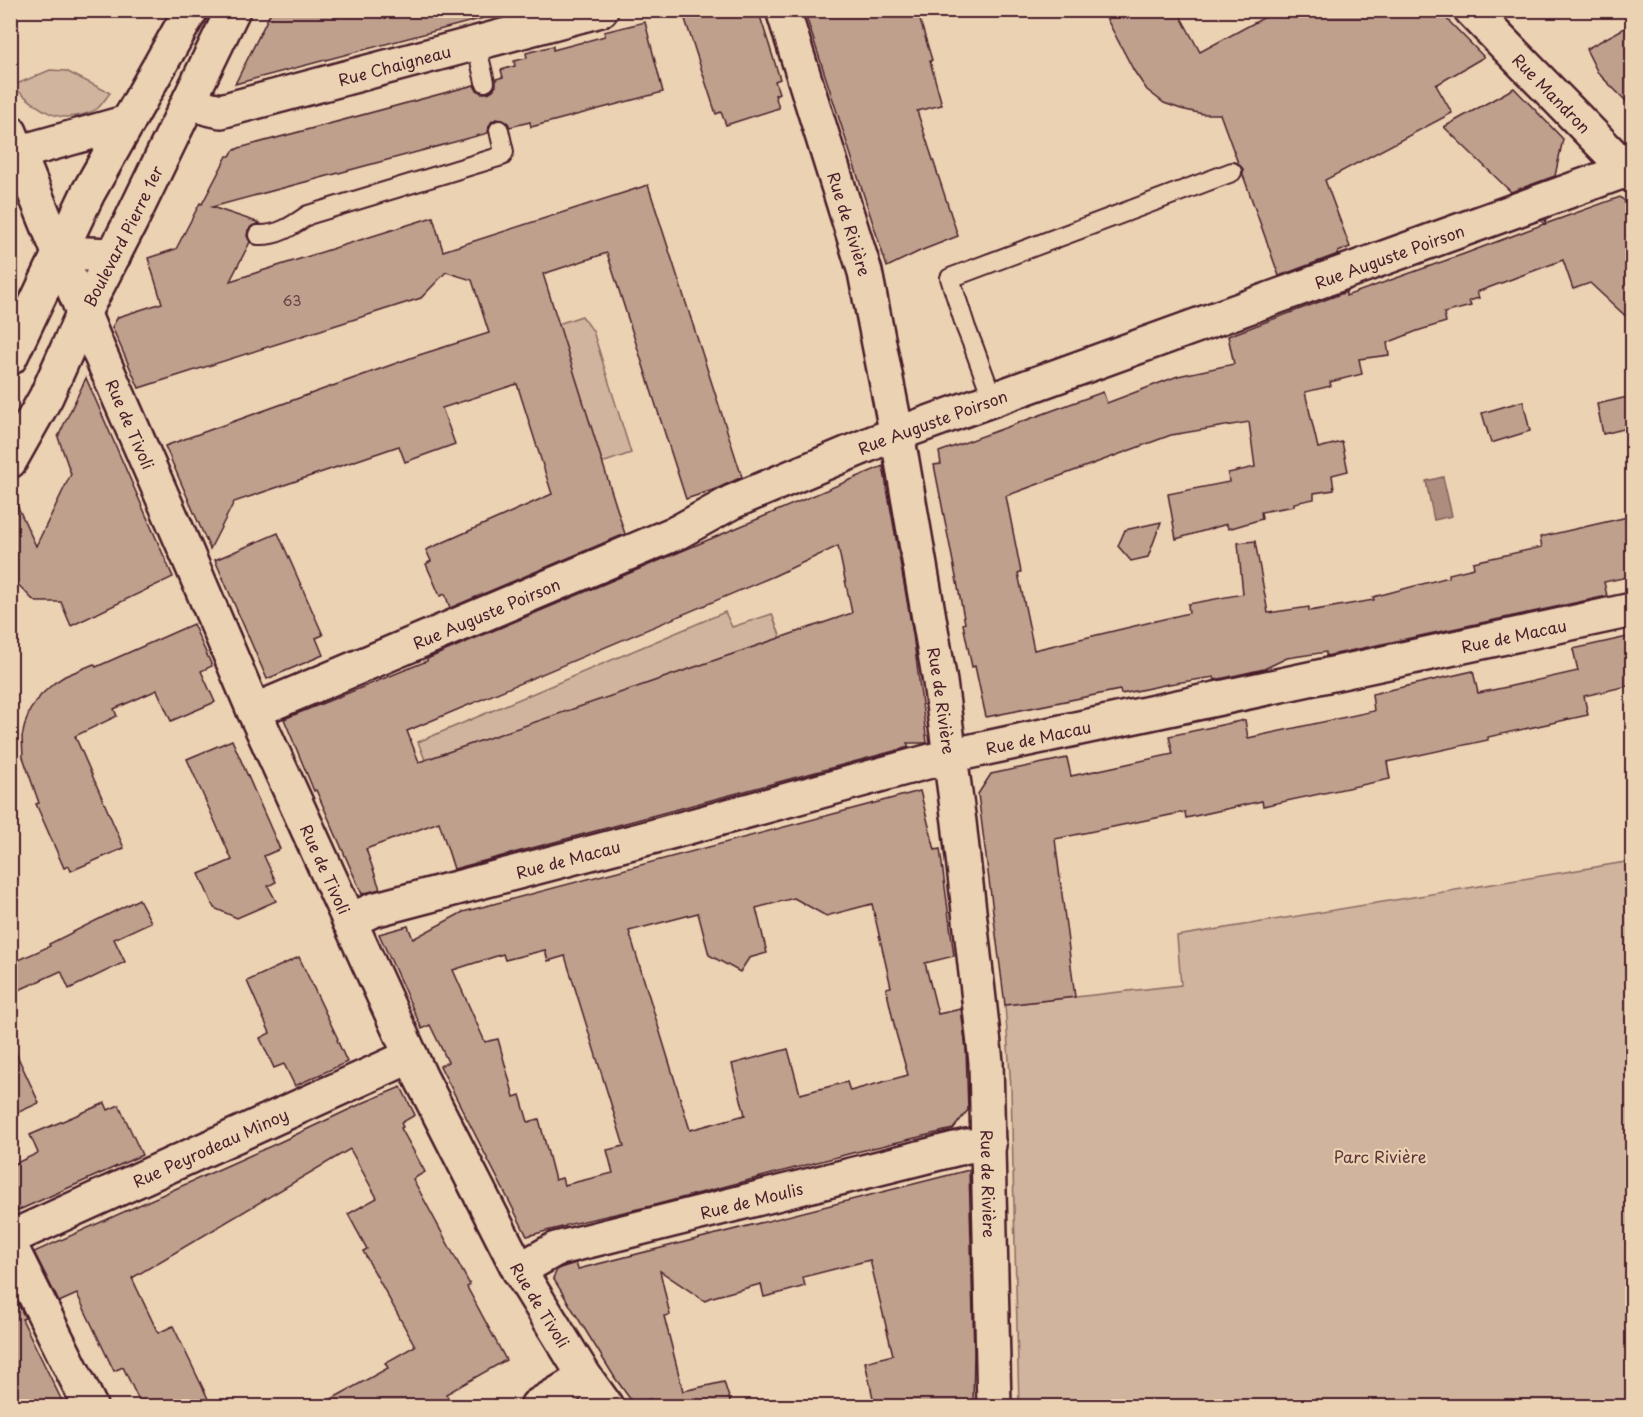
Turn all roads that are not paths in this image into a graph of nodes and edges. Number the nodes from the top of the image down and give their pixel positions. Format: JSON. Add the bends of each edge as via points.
{"nodes":[{"id":1,"x":191,"y":10,"type":"edge"},
{"id":2,"x":233,"y":10,"type":"edge"},
{"id":3,"x":601,"y":10,"type":"edge"},
{"id":4,"x":1471,"y":10,"type":"edge"},
{"id":5,"x":783,"y":11,"type":"edge"},
{"id":6,"x":476,"y":44,"type":"junction"},
{"id":7,"x":485,"y":82,"type":"dead end"},
{"id":8,"x":190,"y":99,"type":"junction"},
{"id":9,"x":128,"y":122,"type":"junction"},
{"id":10,"x":499,"y":130,"type":"dead end"},
{"id":11,"x":13,"y":147,"type":"edge"},
{"id":12,"x":1631,"y":171,"type":"edge"},
{"id":13,"x":1232,"y":172,"type":"dead end"},
{"id":14,"x":258,"y":235,"type":"dead end"},
{"id":15,"x":59,"y":253,"type":"junction"},
{"id":16,"x":114,"y":255,"type":"junction"},
{"id":17,"x":83,"y":314,"type":"junction"},
{"id":18,"x":10,"y":358,"type":"edge"},
{"id":19,"x":993,"y":400,"type":"junction"},
{"id":20,"x":897,"y":435,"type":"junction"},
{"id":21,"x":10,"y":461,"type":"edge"},
{"id":22,"x":1632,"y":610,"type":"edge"},
{"id":23,"x":254,"y":711,"type":"junction"},
{"id":24,"x":950,"y":756,"type":"junction"},
{"id":25,"x":349,"y":921,"type":"junction"},
{"id":26,"x":411,"y":1056,"type":"junction"},
{"id":27,"x":989,"y":1145,"type":"junction"},
{"id":28,"x":10,"y":1238,"type":"edge"},
{"id":29,"x":10,"y":1245,"type":"edge"},
{"id":30,"x":519,"y":1270,"type":"junction"},
{"id":31,"x":585,"y":1377,"type":"junction"},
{"id":32,"x":90,"y":1407,"type":"edge"},
{"id":33,"x":537,"y":1407,"type":"edge"},
{"id":34,"x":606,"y":1407,"type":"edge"},
{"id":35,"x":993,"y":1407,"type":"edge"}],
"edges":[{"from":1,"to":9,"type":"street"},
{"from":2,"to":8,"type":"street","name":"Boulevard Pierre 1er"},
{"from":3,"to":6,"type":"street","name":"Rue Chaigneau"},
{"from":4,"to":12,"type":"street","name":"Rue Mandron"},
{"from":5,"to":20,"type":"street","name":"Rue de Rivière","via":[[865,272]]},
{"from":6,"to":7,"type":"lane"},
{"from":6,"to":8,"type":"street","name":"Rue Chaigneau","via":[[221,111]]},
{"from":8,"to":16,"type":"street","name":"Boulevard Pierre 1er"},
{"from":9,"to":11,"type":"street"},
{"from":9,"to":15,"type":"street"},
{"from":10,"to":14,"type":"lane","via":[[502,156],[308,215],[277,233]]},
{"from":11,"to":15,"type":"street","name":"Rue de Tivoli"},
{"from":12,"to":19,"type":"street","name":"Rue Auguste Poirson"},
{"from":13,"to":19,"type":"lane","via":[[950,278]]},
{"from":15,"to":16,"type":"street"},
{"from":15,"to":17,"type":"street","name":"Rue de Tivoli"},
{"from":15,"to":18,"type":"street"},
{"from":16,"to":17,"type":"street","name":"Boulevard Pierre 1er"},
{"from":17,"to":21,"type":"street","name":"Boulevard Pierre 1er","via":[[46,397]]},
{"from":17,"to":23,"type":"street","name":"Rue de Tivoli"},
{"from":19,"to":20,"type":"street","name":"Rue Auguste Poirson"},
{"from":20,"to":23,"type":"street","name":"Rue Auguste Poirson","via":[[732,502],[678,532]]},
{"from":20,"to":24,"type":"street","name":"Rue de Rivière"},
{"from":22,"to":24,"type":"street","name":"Rue de Macau"},
{"from":23,"to":25,"type":"street","name":"Rue de Tivoli"},
{"from":24,"to":25,"type":"street","name":"Rue de Macau","via":[[373,909]]},
{"from":24,"to":27,"type":"street","name":"Rue de Rivière","via":[[986,1062]]},
{"from":25,"to":26,"type":"street","name":"Rue de Tivoli"},
{"from":26,"to":28,"type":"street","name":"Rue Peyrodeau Minoy"},
{"from":26,"to":30,"type":"street","name":"Rue de Tivoli"},
{"from":27,"to":30,"type":"street","name":"Rue de Moulis","via":[[967,1146],[556,1249]]},
{"from":27,"to":35,"type":"street","name":"Rue de Rivière"},
{"from":29,"to":32,"type":"street"},
{"from":30,"to":31,"type":"street","name":"Rue de Tivoli"},
{"from":31,"to":33,"type":"street"},
{"from":31,"to":34,"type":"street","name":"Rue de Tivoli"}]}
